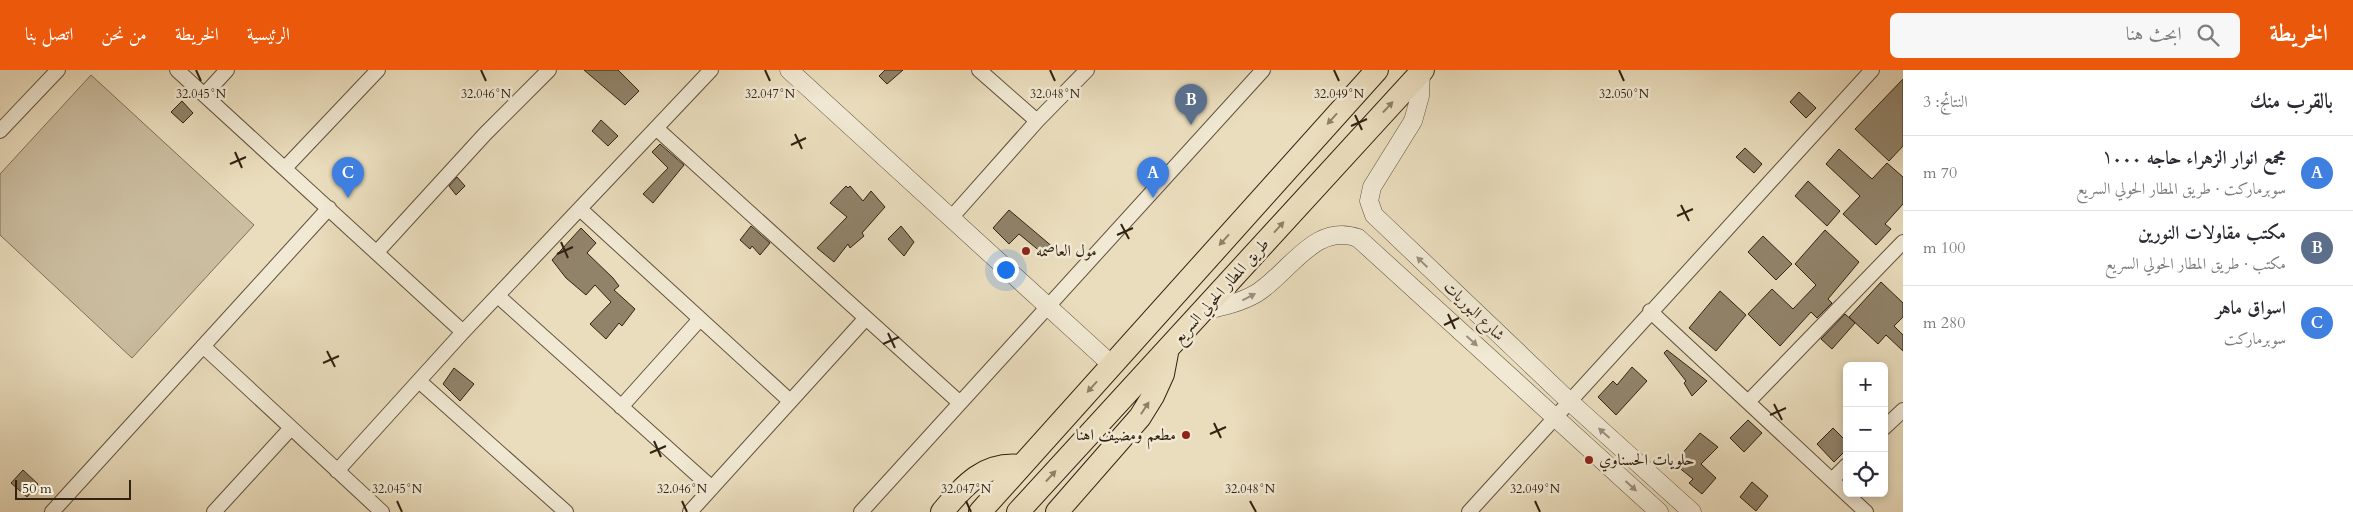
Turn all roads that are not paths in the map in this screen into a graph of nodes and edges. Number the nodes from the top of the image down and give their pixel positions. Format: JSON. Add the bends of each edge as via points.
{"nodes":[{"id":1,"x":58,"y":70,"type":"edge"},
{"id":2,"x":177,"y":70,"type":"edge"},
{"id":3,"x":227,"y":70,"type":"edge"},
{"id":4,"x":378,"y":70,"type":"edge"},
{"id":5,"x":549,"y":70,"type":"edge"},
{"id":6,"x":711,"y":70,"type":"edge"},
{"id":7,"x":789,"y":70,"type":"edge"},
{"id":8,"x":979,"y":70,"type":"edge"},
{"id":9,"x":1087,"y":70,"type":"edge"},
{"id":10,"x":1263,"y":70,"type":"edge"},
{"id":11,"x":1377,"y":70,"type":"edge"},
{"id":12,"x":1872,"y":70,"type":"edge"},
{"id":13,"x":1422,"y":71,"type":"edge"},
{"id":14,"x":205,"y":94,"type":"junction"},
{"id":15,"x":1037,"y":121,"type":"junction"},
{"id":16,"x":656,"y":128,"type":"junction"},
{"id":17,"x":0,"y":131,"type":"edge"},
{"id":18,"x":285,"y":168,"type":"junction"},
{"id":19,"x":329,"y":208,"type":"junction"},
{"id":20,"x":580,"y":209,"type":"junction"},
{"id":21,"x":951,"y":218,"type":"junction"},
{"id":22,"x":1903,"y":242,"type":"edge"},
{"id":23,"x":377,"y":252,"type":"junction"},
{"id":24,"x":498,"y":296,"type":"junction"},
{"id":25,"x":1048,"y":305,"type":"junction"},
{"id":26,"x":1203,"y":311,"type":"junction"},
{"id":27,"x":1650,"y":311,"type":"junction"},
{"id":28,"x":700,"y":318,"type":"junction"},
{"id":29,"x":866,"y":318,"type":"junction"},
{"id":30,"x":463,"y":332,"type":"junction"},
{"id":31,"x":203,"y":346,"type":"junction"},
{"id":32,"x":1168,"y":350,"type":"junction"},
{"id":33,"x":1112,"y":365,"type":"junction"},
{"id":34,"x":419,"y":380,"type":"junction"},
{"id":35,"x":790,"y":401,"type":"junction"},
{"id":36,"x":1569,"y":402,"type":"junction"},
{"id":37,"x":1748,"y":402,"type":"junction"},
{"id":38,"x":960,"y":403,"type":"junction"},
{"id":39,"x":621,"y":407,"type":"junction"},
{"id":40,"x":1903,"y":410,"type":"edge"},
{"id":41,"x":1555,"y":417,"type":"junction"},
{"id":42,"x":1888,"y":424,"type":"edge"},
{"id":43,"x":291,"y":428,"type":"junction"},
{"id":44,"x":1021,"y":466,"type":"junction"},
{"id":45,"x":1843,"y":470,"type":"edge"},
{"id":46,"x":337,"y":471,"type":"junction"},
{"id":47,"x":1832,"y":480,"type":"junction"},
{"id":48,"x":712,"y":488,"type":"junction"},
{"id":49,"x":375,"y":510,"type":"edge"},
{"id":50,"x":1474,"y":510,"type":"edge"},
{"id":51,"x":52,"y":512,"type":"edge"},
{"id":52,"x":214,"y":512,"type":"edge"},
{"id":53,"x":566,"y":512,"type":"edge"},
{"id":54,"x":690,"y":512,"type":"edge"},
{"id":55,"x":861,"y":512,"type":"edge"},
{"id":56,"x":942,"y":512,"type":"edge"},
{"id":57,"x":980,"y":512,"type":"edge"},
{"id":58,"x":1018,"y":512,"type":"edge"},
{"id":59,"x":1057,"y":512,"type":"edge"},
{"id":60,"x":1659,"y":512,"type":"edge"},
{"id":61,"x":1692,"y":512,"type":"edge"},
{"id":62,"x":1866,"y":512,"type":"edge"}],
"edges":[{"from":1,"to":17,"type":"street"},
{"from":2,"to":14,"type":"street"},
{"from":3,"to":14,"type":"street"},
{"from":4,"to":18,"type":"street"},
{"from":5,"to":23,"type":"street","via":[[485,134]]},
{"from":6,"to":16,"type":"street"},
{"from":7,"to":21,"type":"street"},
{"from":8,"to":15,"type":"street"},
{"from":9,"to":15,"type":"street"},
{"from":10,"to":25,"type":"street"},
{"from":11,"to":33,"type":"highway","name":"طريق المطار الحولي السريع","one_way":true},
{"from":12,"to":27,"type":"street"},
{"from":26,"to":13,"type":"highway","name":"طريق المطار الحولي السريع","one_way":true},
{"from":36,"to":13,"type":"street","name":"شارع البوريات","one_way":true,"via":[[1378,220],[1371,208],[1372,187],[1413,121]]},
{"from":14,"to":18,"type":"street"},
{"from":15,"to":21,"type":"street"},
{"from":16,"to":20,"type":"street"},
{"from":16,"to":29,"type":"street"},
{"from":18,"to":19,"type":"street"},
{"from":19,"to":23,"type":"street"},
{"from":19,"to":31,"type":"street"},
{"from":20,"to":24,"type":"street"},
{"from":20,"to":28,"type":"street"},
{"from":21,"to":25,"type":"street"},
{"from":22,"to":37,"type":"street"},
{"from":23,"to":30,"type":"street"},
{"from":24,"to":30,"type":"street"},
{"from":24,"to":39,"type":"street"},
{"from":25,"to":33,"type":"street"},
{"from":25,"to":38,"type":"street"},
{"from":26,"to":32,"type":"highway","name":"طريق المطار الحولي السريع"},
{"from":26,"to":41,"type":"street","name":"شارع البوريات","one_way":true,"via":[[1238,302],[1259,292],[1319,240],[1329,235],[1349,235],[1366,245]]},
{"from":27,"to":36,"type":"street"},
{"from":27,"to":37,"type":"street"},
{"from":28,"to":35,"type":"street"},
{"from":28,"to":39,"type":"street"},
{"from":29,"to":35,"type":"street"},
{"from":29,"to":38,"type":"street"},
{"from":30,"to":34,"type":"street"},
{"from":31,"to":43,"type":"street"},
{"from":31,"to":51,"type":"street"},
{"from":58,"to":32,"type":"highway","name":"طريق المطار الحولي السريع","one_way":true},
{"from":59,"to":32,"type":"highway","one_way":true,"via":[[1140,417],[1163,374]]},
{"from":33,"to":44,"type":"highway","name":"طريق المطار الحولي السريع","one_way":true},
{"from":34,"to":46,"type":"street"},
{"from":34,"to":53,"type":"street"},
{"from":35,"to":48,"type":"street"},
{"from":36,"to":41,"type":"street"},
{"from":61,"to":36,"type":"street","name":"شارع البوريات","one_way":true},
{"from":37,"to":47,"type":"street"},
{"from":38,"to":55,"type":"street"},
{"from":39,"to":48,"type":"street"},
{"from":40,"to":42,"type":"street"},
{"from":41,"to":50,"type":"street"},
{"from":41,"to":60,"type":"street","name":"شارع البوريات","one_way":true},
{"from":43,"to":46,"type":"street"},
{"from":43,"to":52,"type":"street"},
{"from":44,"to":56,"type":"highway","via":[[1000,466],[980,473]]},
{"from":44,"to":57,"type":"highway","name":"طريق المطار الحولي السريع"},
{"from":45,"to":47,"type":"street"},
{"from":46,"to":49,"type":"street"},
{"from":47,"to":62,"type":"street"},
{"from":48,"to":54,"type":"street"}]}
